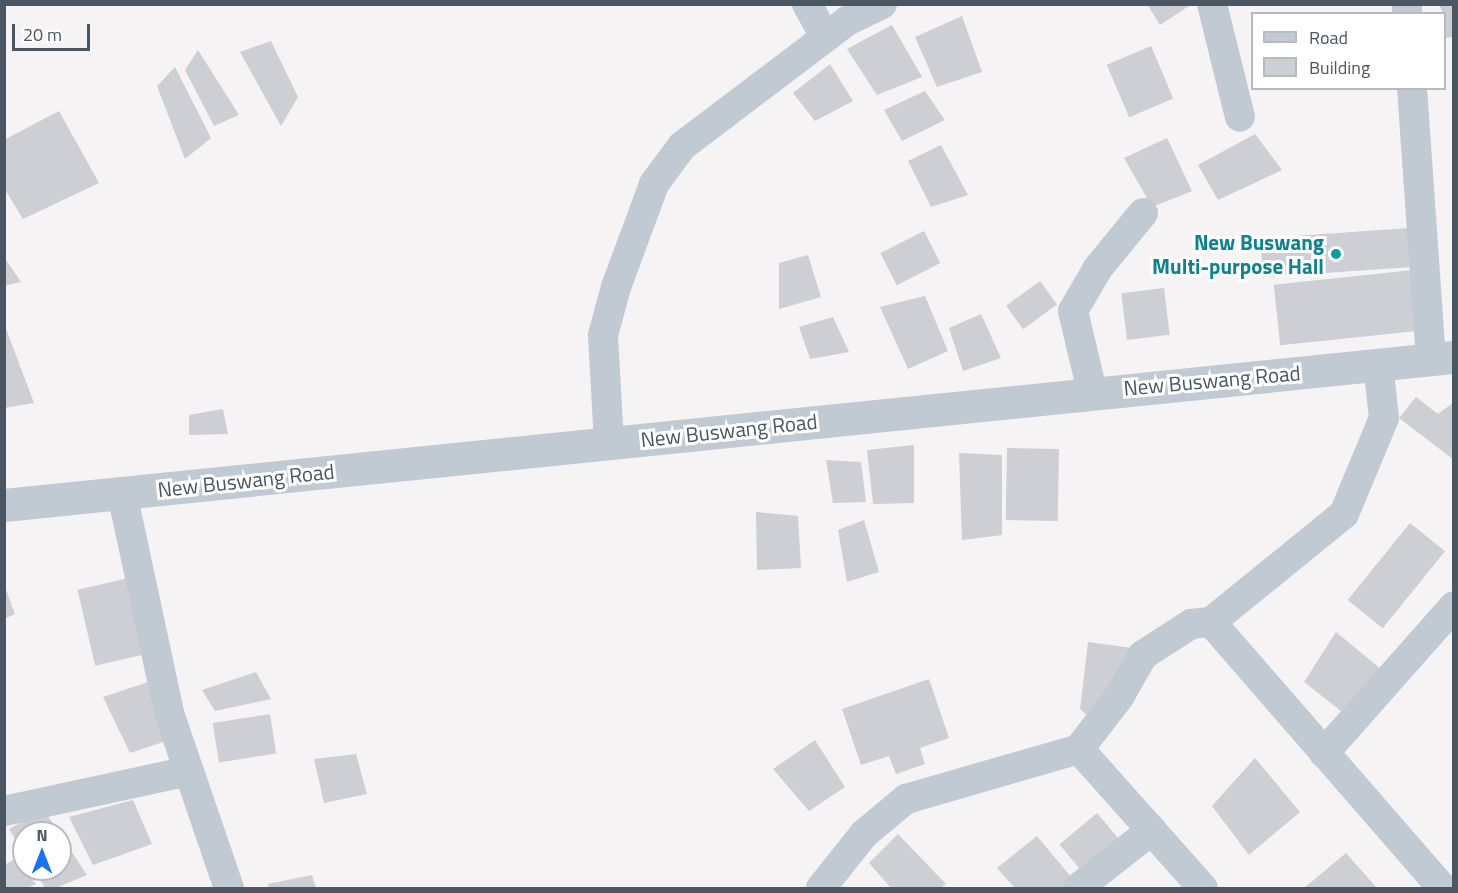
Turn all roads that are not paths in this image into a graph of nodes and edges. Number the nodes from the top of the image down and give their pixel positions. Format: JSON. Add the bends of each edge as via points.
{"nodes":[{"id":1,"x":807,"y":4,"type":"edge"},
{"id":2,"x":882,"y":4,"type":"edge"},
{"id":3,"x":1212,"y":4,"type":"edge"},
{"id":4,"x":825,"y":36,"type":"junction"},
{"id":5,"x":1412,"y":90,"type":"edge"},
{"id":6,"x":1240,"y":117,"type":"dead end"},
{"id":7,"x":1143,"y":213,"type":"dead end"},
{"id":8,"x":1442,"y":358,"type":"edge"},
{"id":9,"x":1378,"y":364,"type":"junction"},
{"id":10,"x":1092,"y":392,"type":"junction"},
{"id":11,"x":609,"y":443,"type":"junction"},
{"id":12,"x":122,"y":492,"type":"junction"},
{"id":13,"x":4,"y":505,"type":"edge"},
{"id":14,"x":1454,"y":606,"type":"edge"},
{"id":15,"x":1211,"y":622,"type":"junction"},
{"id":16,"x":1078,"y":749,"type":"junction"},
{"id":17,"x":1324,"y":753,"type":"junction"},
{"id":18,"x":189,"y":771,"type":"junction"},
{"id":19,"x":4,"y":811,"type":"edge"},
{"id":20,"x":1152,"y":830,"type":"junction"},
{"id":21,"x":229,"y":888,"type":"edge"},
{"id":22,"x":821,"y":888,"type":"edge"},
{"id":23,"x":1077,"y":888,"type":"edge"},
{"id":24,"x":1203,"y":888,"type":"edge"},
{"id":25,"x":1442,"y":888,"type":"edge"}],
"edges":[{"from":1,"to":4,"type":"street"},
{"from":2,"to":4,"type":"street"},
{"from":3,"to":6,"type":"street"},
{"from":4,"to":11,"type":"street","via":[[682,146],[654,184],[603,335]]},
{"from":5,"to":8,"type":"street"},
{"from":7,"to":10,"type":"street","via":[[1098,268],[1073,311]]},
{"from":8,"to":9,"type":"street","name":"New Buswang Road"},
{"from":9,"to":10,"type":"street","name":"New Buswang Road"},
{"from":9,"to":15,"type":"street","via":[[1384,418],[1344,514]]},
{"from":10,"to":11,"type":"street","name":"New Buswang Road"},
{"from":11,"to":12,"type":"street","name":"New Buswang Road"},
{"from":12,"to":13,"type":"street","name":"New Buswang Road"},
{"from":12,"to":18,"type":"street","via":[[170,713]]},
{"from":14,"to":17,"type":"street"},
{"from":15,"to":16,"type":"street","via":[[1191,624],[1143,654],[1119,697]]},
{"from":15,"to":17,"type":"street"},
{"from":16,"to":20,"type":"street"},
{"from":16,"to":22,"type":"street","via":[[906,799],[864,834]]},
{"from":17,"to":25,"type":"street"},
{"from":18,"to":19,"type":"street"},
{"from":18,"to":21,"type":"street"},
{"from":20,"to":23,"type":"street"},
{"from":20,"to":24,"type":"street"}]}
